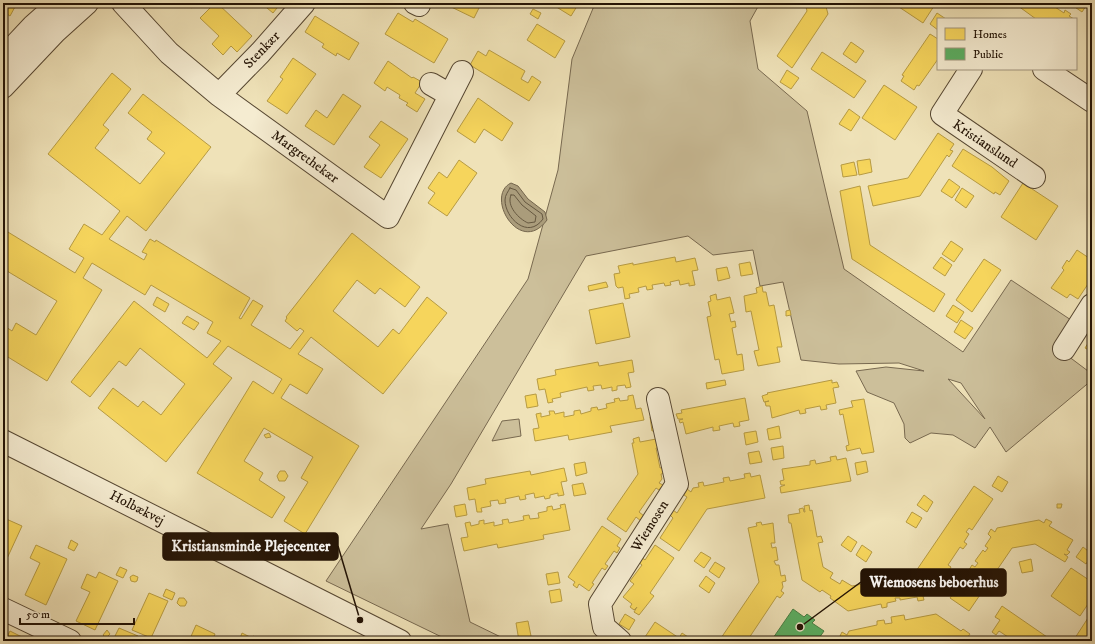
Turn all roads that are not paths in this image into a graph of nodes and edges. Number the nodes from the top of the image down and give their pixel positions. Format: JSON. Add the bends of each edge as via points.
{"nodes":[{"id":1,"x":59,"y":3,"type":"edge"},
{"id":2,"x":87,"y":3,"type":"edge"},
{"id":3,"x":123,"y":3,"type":"edge"},
{"id":4,"x":304,"y":3,"type":"edge"},
{"id":5,"x":3,"y":58,"type":"edge"},
{"id":6,"x":970,"y":70,"type":"edge"},
{"id":7,"x":1046,"y":70,"type":"edge"},
{"id":8,"x":462,"y":72,"type":"dead end"},
{"id":9,"x":431,"y":84,"type":"dead end"},
{"id":10,"x":3,"y":87,"type":"edge"},
{"id":11,"x":219,"y":95,"type":"junction"},
{"id":12,"x":450,"y":95,"type":"junction"},
{"id":13,"x":1092,"y":101,"type":"edge"},
{"id":14,"x":1034,"y":177,"type":"dead end"},
{"id":15,"x":1092,"y":305,"type":"edge"},
{"id":16,"x":1064,"y":349,"type":"dead end"},
{"id":17,"x":658,"y":399,"type":"dead end"},
{"id":18,"x":3,"y":441,"type":"edge"},
{"id":19,"x":3,"y":609,"type":"edge"},
{"id":20,"x":70,"y":641,"type":"edge"},
{"id":21,"x":400,"y":641,"type":"edge"},
{"id":22,"x":620,"y":641,"type":"edge"}],
"edges":[{"from":1,"to":5,"type":"street"},
{"from":2,"to":10,"type":"street"},
{"from":3,"to":11,"type":"street","name":"Margrethekær","via":[[169,53]]},
{"from":4,"to":11,"type":"street","name":"Stenkær"},
{"from":6,"to":14,"type":"street","name":"Kristianslund","via":[[942,114]]},
{"from":7,"to":13,"type":"street"},
{"from":8,"to":12,"type":"street","name":"Margrethekær"},
{"from":9,"to":12,"type":"street"},
{"from":11,"to":12,"type":"street","name":"Margrethekær","via":[[388,217]]},
{"from":15,"to":16,"type":"street"},
{"from":17,"to":22,"type":"street","name":"Wiemosen","via":[[676,484],[600,604],[604,627]]},
{"from":18,"to":21,"type":"street","name":"Holbækvej"},
{"from":19,"to":20,"type":"street"}]}
